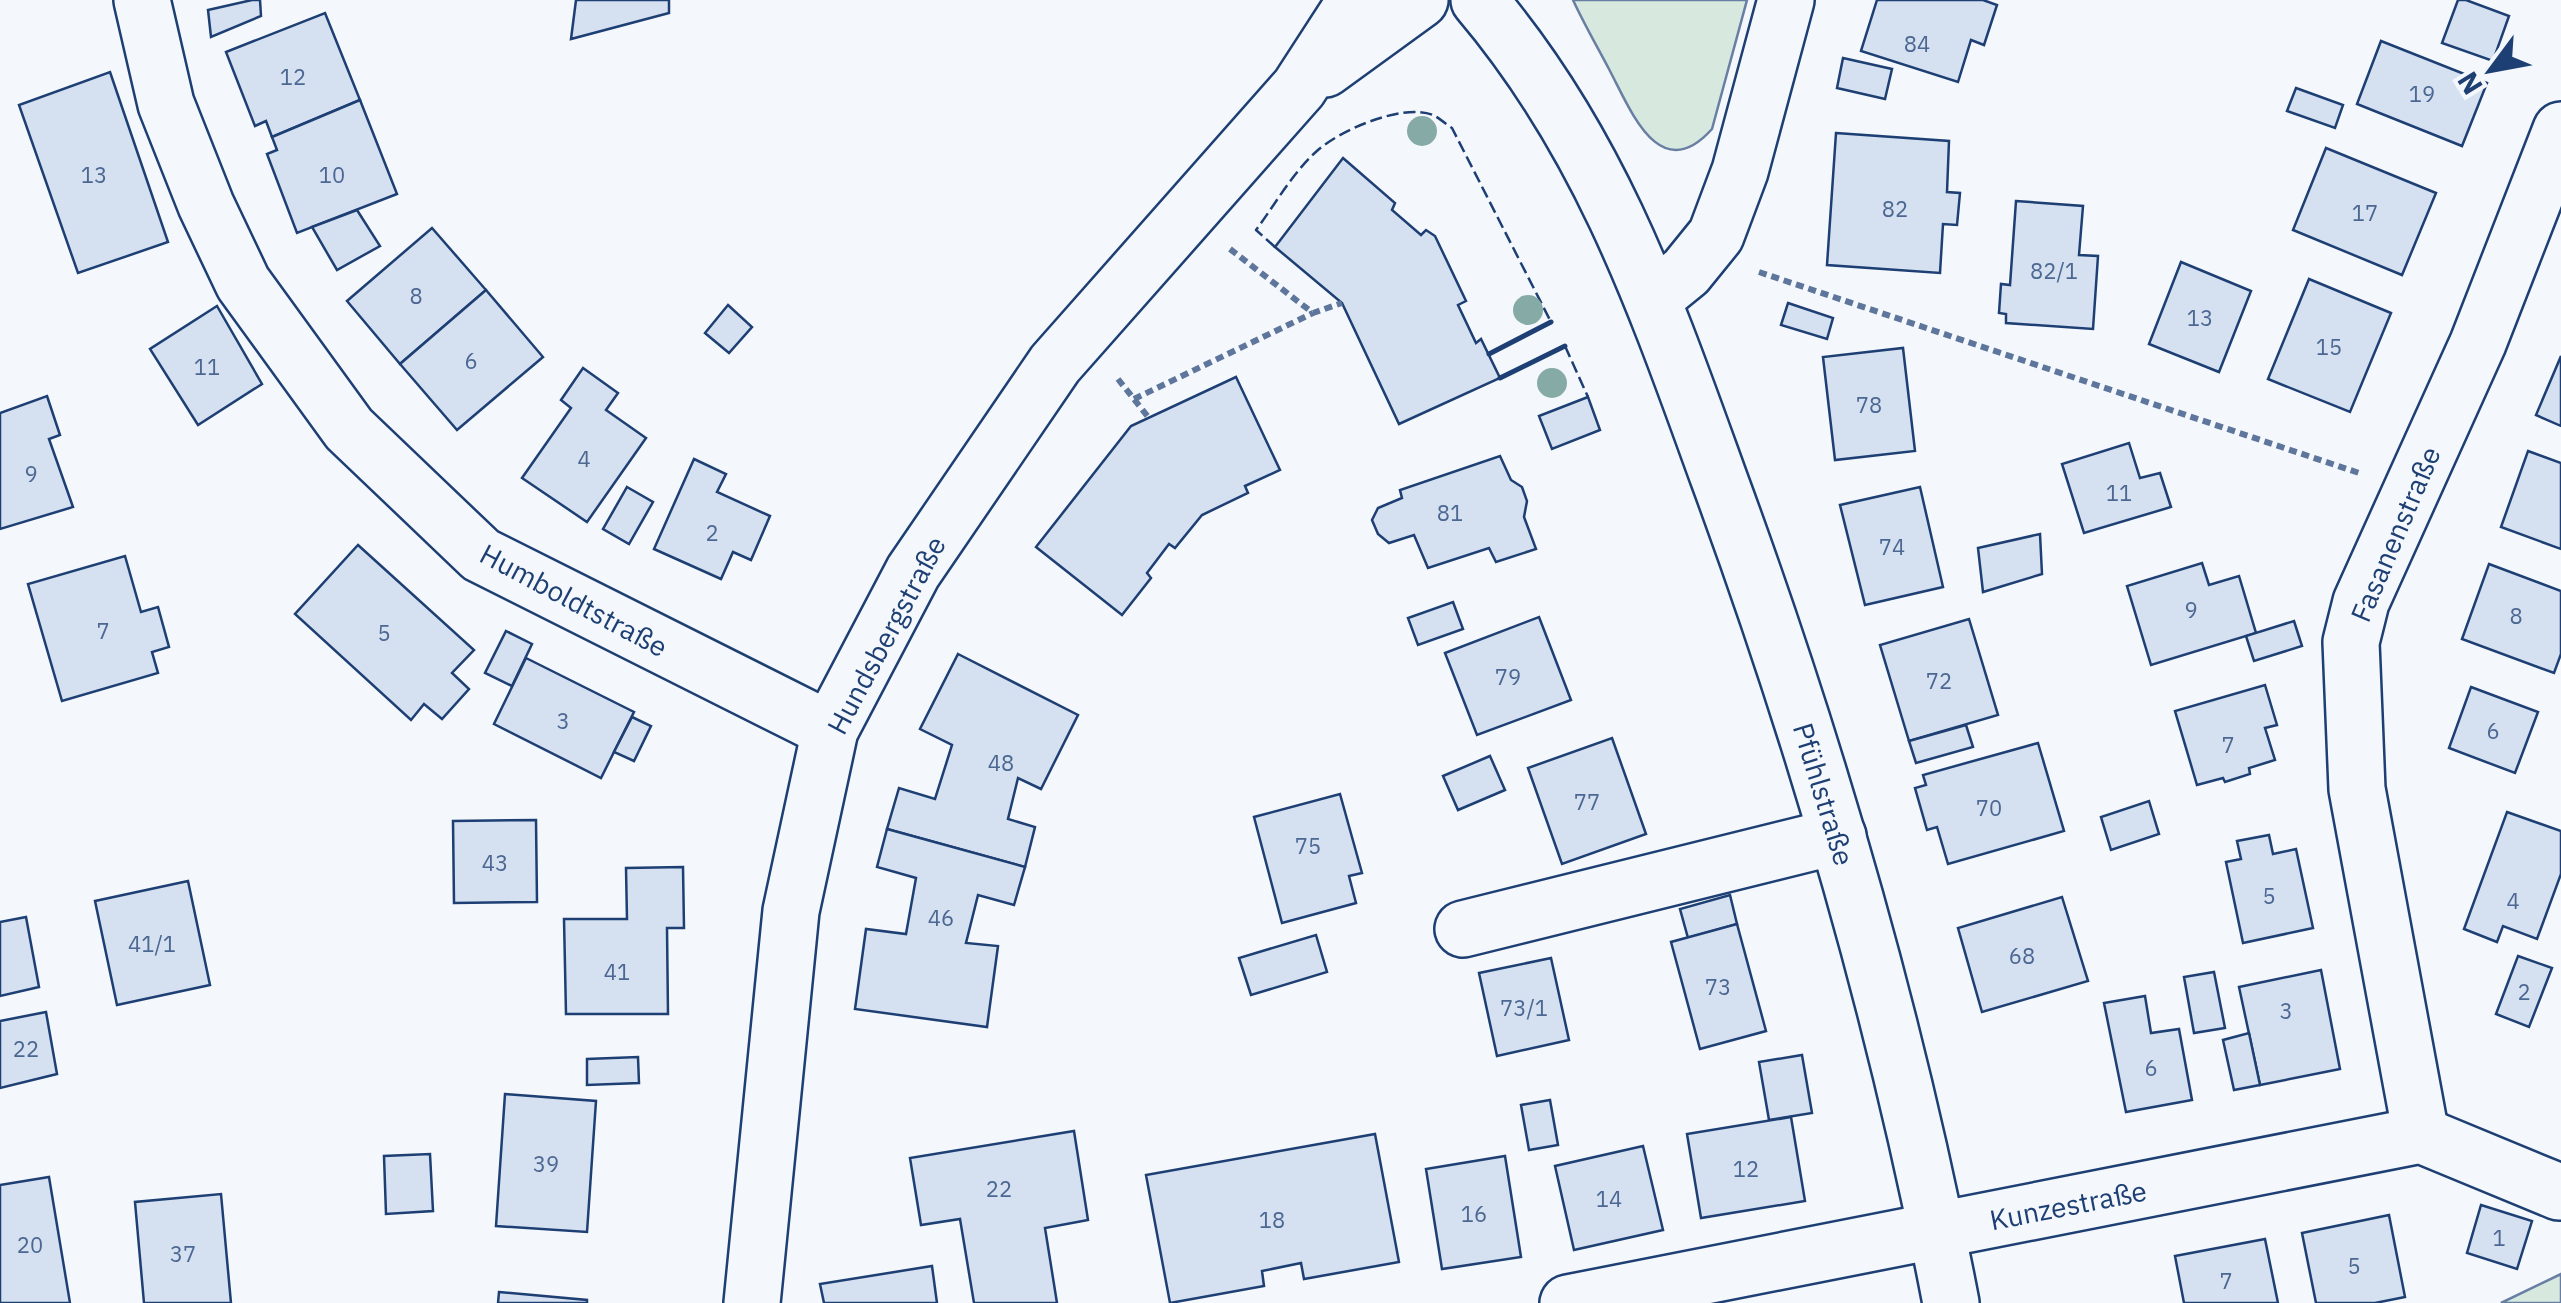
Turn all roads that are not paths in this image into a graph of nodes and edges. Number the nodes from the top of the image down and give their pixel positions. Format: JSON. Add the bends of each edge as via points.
{"nodes":[{"id":1,"x":142,"y":0,"type":"edge"},
{"id":2,"x":1356,"y":0,"type":"edge"},
{"id":3,"x":1420,"y":0,"type":"edge"},
{"id":4,"x":1480,"y":0,"type":"edge"},
{"id":5,"x":1786,"y":0,"type":"edge"},
{"id":6,"x":1298,"y":88,"type":"junction"},
{"id":7,"x":2561,"y":130,"type":"edge"},
{"id":8,"x":1654,"y":298,"type":"junction"},
{"id":9,"x":830,"y":730,"type":"junction"},
{"id":10,"x":1838,"y":836,"type":"junction"},
{"id":11,"x":1462,"y":929,"type":"dead end"},
{"id":12,"x":2421,"y":1135,"type":"junction"},
{"id":13,"x":2560,"y":1192,"type":"edge"},
{"id":14,"x":1937,"y":1230,"type":"junction"},
{"id":15,"x":752,"y":1303,"type":"edge"},
{"id":16,"x":1568,"y":1303,"type":"edge"},
{"id":17,"x":1951,"y":1303,"type":"edge"}],
"edges":[{"from":1,"to":9,"type":"street","name":"Humboldtstraße","via":[[166,104],[243,283],[349,429],[480,556]]},
{"from":2,"to":6,"type":"street","name":"Hundsbergstraße"},
{"from":3,"to":6,"type":"street","name":"Hundsbergstraße"},
{"from":4,"to":8,"type":"street","name":"Pfühlstraße","via":[[1562,112]]},
{"from":5,"to":8,"type":"street","via":[[1716,236]]},
{"from":6,"to":9,"type":"street","name":"Hundsbergstraße","via":[[1055,364],[913,572]]},
{"from":7,"to":12,"type":"street","name":"Fasanenstraße","via":[[2478,343],[2361,602],[2351,642],[2357,789]]},
{"from":8,"to":10,"type":"street","name":"Pfühlstraße","via":[[1758,582]]},
{"from":9,"to":15,"type":"street","name":"Hundsbergstraße","via":[[791,911]]},
{"from":10,"to":11,"type":"street"},
{"from":10,"to":14,"type":"street","name":"Pfühlstraße"},
{"from":12,"to":13,"type":"street"},
{"from":12,"to":14,"type":"street","name":"Kunzestraße"},
{"from":14,"to":16,"type":"street","name":"Kunzestraße"},
{"from":14,"to":17,"type":"street","name":"Pfühlstraße"}]}
